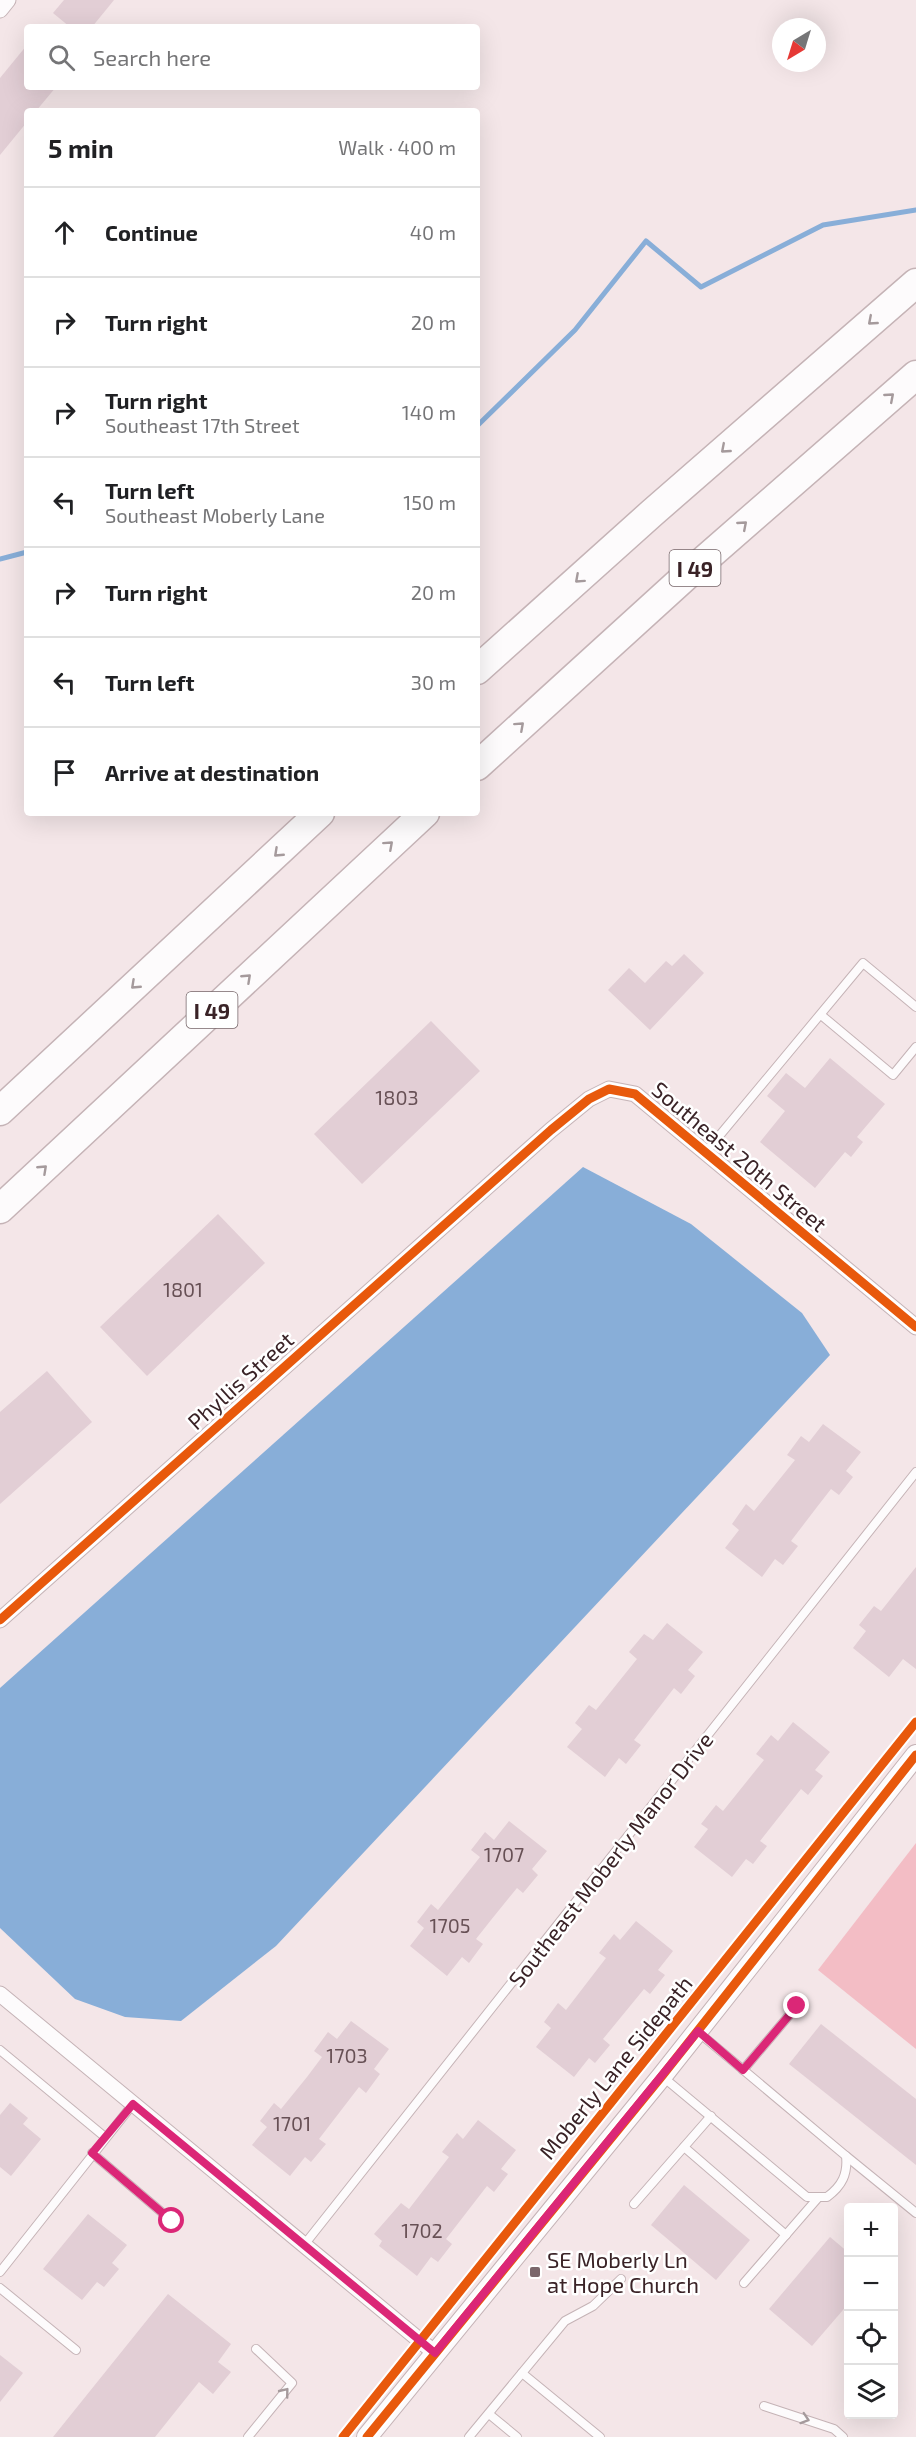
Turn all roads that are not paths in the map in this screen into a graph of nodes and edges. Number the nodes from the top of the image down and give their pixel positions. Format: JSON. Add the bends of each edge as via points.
{"nodes":[{"id":1,"x":8,"y":0,"type":"edge"},
{"id":2,"x":0,"y":10,"type":"edge"},
{"id":3,"x":916,"y":283,"type":"edge"},
{"id":4,"x":916,"y":375,"type":"edge"},
{"id":5,"x":480,"y":667,"type":"edge"},
{"id":6,"x":480,"y":763,"type":"edge"},
{"id":7,"x":318,"y":816,"type":"edge"},
{"id":8,"x":422,"y":816,"type":"edge"},
{"id":9,"x":916,"y":1007,"type":"edge"},
{"id":10,"x":821,"y":1015,"type":"junction"},
{"id":11,"x":916,"y":1047,"type":"edge"},
{"id":12,"x":0,"y":1111,"type":"edge"},
{"id":13,"x":705,"y":1152,"type":"junction"},
{"id":14,"x":505,"y":1170,"type":"joint"},
{"id":15,"x":0,"y":1209,"type":"edge"},
{"id":16,"x":916,"y":1327,"type":"edge"},
{"id":17,"x":916,"y":1472,"type":"edge"},
{"id":18,"x":0,"y":1620,"type":"edge"},
{"id":19,"x":916,"y":1755,"type":"edge"},
{"id":20,"x":0,"y":1994,"type":"edge"},
{"id":21,"x":797,"y":2006,"type":"dead end"},
{"id":22,"x":698,"y":2031,"type":"junction"},
{"id":23,"x":0,"y":2050,"type":"edge"},
{"id":24,"x":743,"y":2070,"type":"junction"},
{"id":25,"x":662,"y":2076,"type":"junction"},
{"id":26,"x":133,"y":2104,"type":"junction"},
{"id":27,"x":711,"y":2116,"type":"junction"},
{"id":28,"x":105,"y":2137,"type":"junction"},
{"id":29,"x":684,"y":2147,"type":"junction"},
{"id":30,"x":92,"y":2153,"type":"junction"},
{"id":31,"x":846,"y":2156,"type":"junction"},
{"id":32,"x":817,"y":2199,"type":"junction"},
{"id":33,"x":634,"y":2204,"type":"dead end"},
{"id":34,"x":916,"y":2213,"type":"edge"},
{"id":35,"x":172,"y":2221,"type":"dead end"},
{"id":36,"x":786,"y":2235,"type":"junction"},
{"id":37,"x":304,"y":2245,"type":"junction"},
{"id":38,"x":0,"y":2272,"type":"edge"},
{"id":39,"x":621,"y":2279,"type":"dead end"},
{"id":40,"x":744,"y":2283,"type":"dead end"},
{"id":41,"x":0,"y":2288,"type":"edge"},
{"id":42,"x":255,"y":2349,"type":"dead end"},
{"id":43,"x":76,"y":2350,"type":"dead end"},
{"id":44,"x":435,"y":2353,"type":"junction"},
{"id":45,"x":522,"y":2373,"type":"junction"},
{"id":46,"x":764,"y":2406,"type":"dead end"},
{"id":47,"x":489,"y":2414,"type":"junction"},
{"id":48,"x":248,"y":2437,"type":"edge"},
{"id":49,"x":367,"y":2437,"type":"edge"},
{"id":50,"x":469,"y":2437,"type":"edge"},
{"id":51,"x":517,"y":2437,"type":"edge"},
{"id":52,"x":600,"y":2437,"type":"edge"},
{"id":53,"x":843,"y":2437,"type":"edge"}],
"edges":[{"from":1,"to":2,"type":"street"},
{"from":3,"to":5,"type":"highway","one_way":true},
{"from":6,"to":4,"type":"highway","number":"I 49","one_way":true},
{"from":7,"to":12,"type":"highway","one_way":true},
{"from":15,"to":8,"type":"highway","number":"I 49","one_way":true},
{"from":9,"to":10,"type":"lane","via":[[863,963]]},
{"from":10,"to":11,"type":"lane","via":[[893,1075]]},
{"from":10,"to":13,"type":"lane"},
{"from":13,"to":14,"type":"street","name":"Southeast 20th Street","via":[[635,1094],[609,1089],[582,1105]]},
{"from":13,"to":16,"type":"street","name":"Southeast 20th Street"},
{"from":14,"to":18,"type":"street","name":"Phyllis Street"},
{"from":17,"to":37,"type":"lane","name":"Southeast Moberly Manor Drive"},
{"from":19,"to":22,"type":"street"},
{"from":20,"to":26,"type":"street"},
{"from":21,"to":24,"type":"lane"},
{"from":22,"to":24,"type":"lane"},
{"from":22,"to":25,"type":"street"},
{"from":23,"to":28,"type":"lane"},
{"from":24,"to":31,"type":"lane"},
{"from":25,"to":27,"type":"lane"},
{"from":25,"to":44,"type":"street"},
{"from":26,"to":28,"type":"lane"},
{"from":26,"to":37,"type":"street"},
{"from":27,"to":29,"type":"lane"},
{"from":27,"to":32,"type":"lane","via":[[807,2197]]},
{"from":28,"to":30,"type":"lane"},
{"from":29,"to":33,"type":"lane"},
{"from":29,"to":36,"type":"lane"},
{"from":30,"to":35,"type":"lane"},
{"from":30,"to":38,"type":"lane"},
{"from":31,"to":32,"type":"lane","via":[[843,2181],[827,2197]]},
{"from":31,"to":34,"type":"lane"},
{"from":32,"to":36,"type":"lane"},
{"from":36,"to":40,"type":"lane"},
{"from":37,"to":44,"type":"street"},
{"from":39,"to":45,"type":"lane","via":[[593,2306],[565,2321]]},
{"from":41,"to":43,"type":"lane"},
{"from":48,"to":42,"type":"lane","one_way":true,"via":[[292,2383]]},
{"from":44,"to":49,"type":"street"},
{"from":45,"to":47,"type":"lane"},
{"from":45,"to":52,"type":"lane"},
{"from":46,"to":53,"type":"lane","one_way":true,"via":[[834,2429]]},
{"from":47,"to":50,"type":"lane"},
{"from":47,"to":51,"type":"lane"}]}
